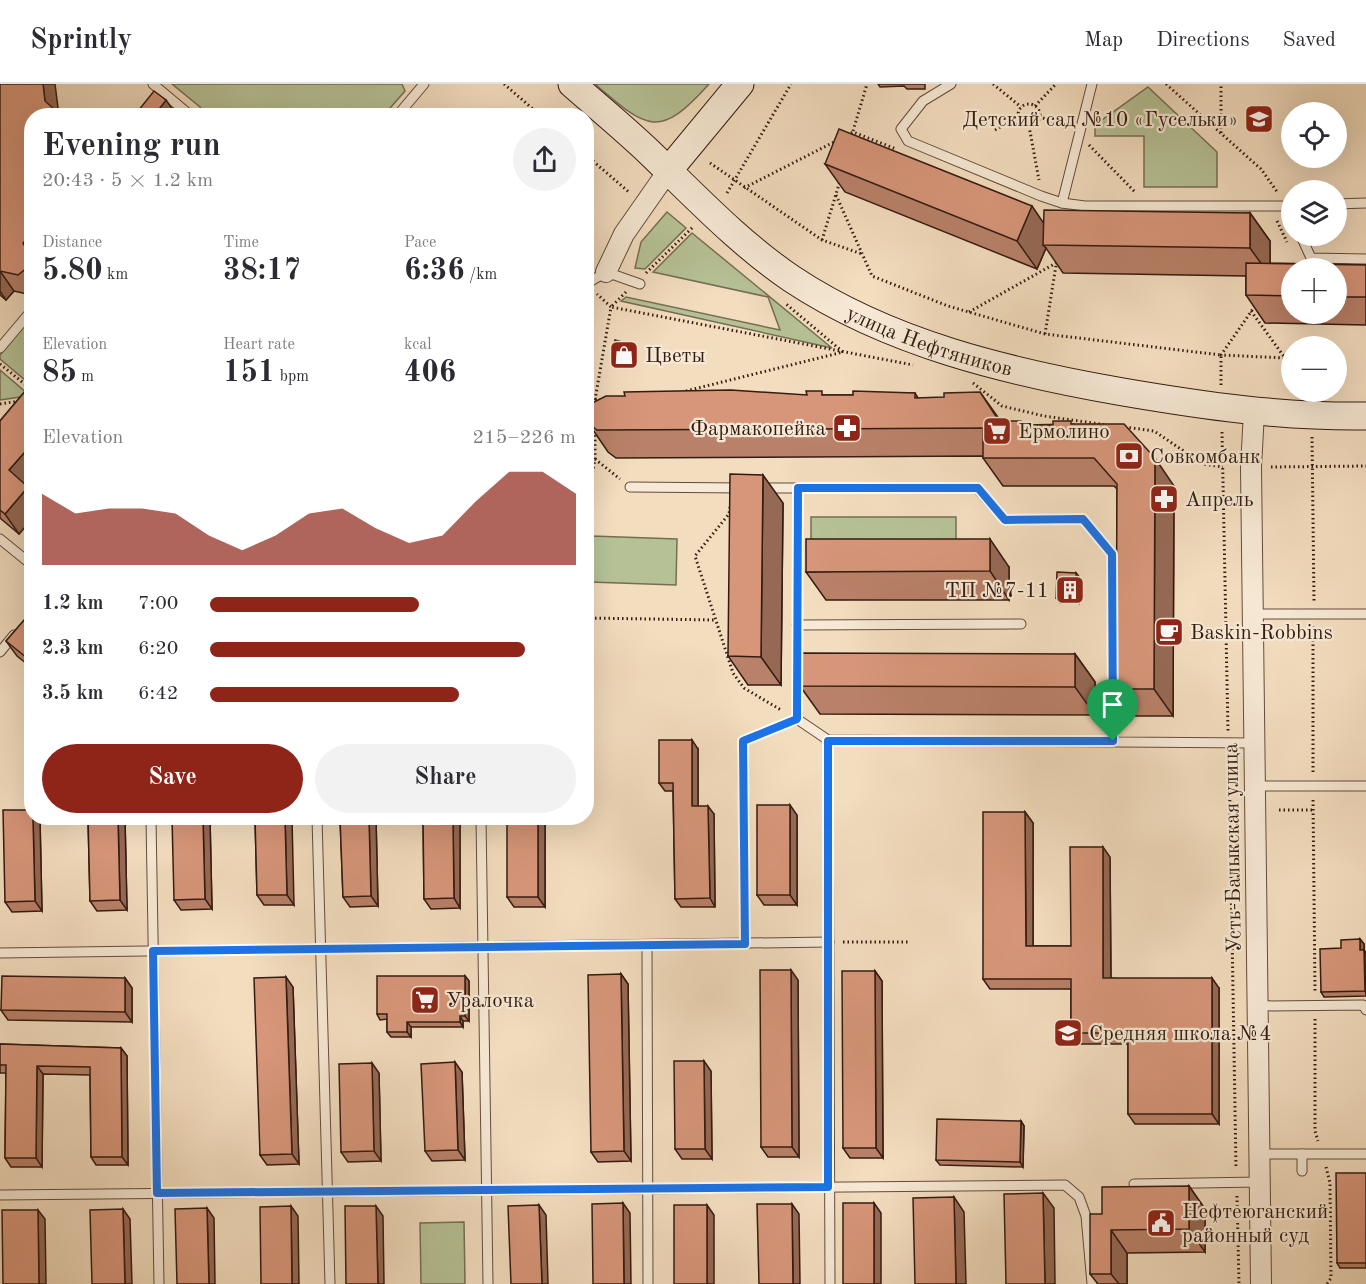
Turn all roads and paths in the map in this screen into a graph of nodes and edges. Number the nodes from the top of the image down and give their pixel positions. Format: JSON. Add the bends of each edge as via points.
{"nodes":[{"id":1,"x":153,"y":84,"type":"edge"},
{"id":2,"x":424,"y":84,"type":"edge"},
{"id":3,"x":504,"y":84,"type":"edge"},
{"id":4,"x":572,"y":84,"type":"edge"},
{"id":5,"x":740,"y":84,"type":"edge"},
{"id":6,"x":791,"y":84,"type":"edge"},
{"id":7,"x":867,"y":84,"type":"edge"},
{"id":8,"x":951,"y":84,"type":"edge"},
{"id":9,"x":993,"y":84,"type":"edge"},
{"id":10,"x":1056,"y":84,"type":"edge"},
{"id":11,"x":1092,"y":84,"type":"edge"},
{"id":12,"x":1166,"y":84,"type":"edge"},
{"id":13,"x":1221,"y":84,"type":"edge"},
{"id":14,"x":1035,"y":106,"type":"junction"},
{"id":15,"x":1021,"y":107,"type":"junction"},
{"id":16,"x":182,"y":108,"type":"edge"},
{"id":17,"x":407,"y":108,"type":"edge"},
{"id":18,"x":532,"y":108,"type":"edge"},
{"id":19,"x":1039,"y":116,"type":"junction"},
{"id":20,"x":1018,"y":117,"type":"junction"},
{"id":21,"x":1029,"y":126,"type":"junction"},
{"id":22,"x":995,"y":130,"type":"dead end"},
{"id":23,"x":1221,"y":133,"type":"junction"},
{"id":24,"x":1079,"y":135,"type":"junction"},
{"id":25,"x":850,"y":142,"type":"edge"},
{"id":26,"x":594,"y":162,"type":"edge"},
{"id":27,"x":710,"y":163,"type":"dead end"},
{"id":28,"x":668,"y":171,"type":"junction"},
{"id":29,"x":842,"y":174,"type":"edge"},
{"id":30,"x":734,"y":181,"type":"junction"},
{"id":31,"x":727,"y":193,"type":"dead end"},
{"id":32,"x":836,"y":195,"type":"junction"},
{"id":33,"x":1041,"y":196,"type":"junction"},
{"id":34,"x":637,"y":197,"type":"junction"},
{"id":35,"x":1281,"y":197,"type":"edge"},
{"id":36,"x":1062,"y":203,"type":"junction"},
{"id":37,"x":1366,"y":203,"type":"edge"},
{"id":38,"x":1347,"y":204,"type":"edge"},
{"id":39,"x":1148,"y":206,"type":"junction"},
{"id":40,"x":1281,"y":209,"type":"edge"},
{"id":41,"x":1281,"y":218,"type":"edge"},
{"id":42,"x":686,"y":219,"type":"dead end"},
{"id":43,"x":1278,"y":221,"type":"dead end"},
{"id":44,"x":694,"y":226,"type":"junction"},
{"id":45,"x":703,"y":233,"type":"dead end"},
{"id":46,"x":822,"y":240,"type":"junction"},
{"id":47,"x":1306,"y":246,"type":"edge"},
{"id":48,"x":1058,"y":254,"type":"edge"},
{"id":49,"x":863,"y":255,"type":"junction"},
{"id":50,"x":1366,"y":259,"type":"edge"},
{"id":51,"x":1056,"y":263,"type":"junction"},
{"id":52,"x":606,"y":272,"type":"junction"},
{"id":53,"x":594,"y":279,"type":"edge"},
{"id":54,"x":637,"y":284,"type":"junction"},
{"id":55,"x":595,"y":292,"type":"dead end"},
{"id":56,"x":782,"y":300,"type":"dead end"},
{"id":57,"x":1256,"y":303,"type":"edge"},
{"id":58,"x":611,"y":307,"type":"junction"},
{"id":59,"x":1251,"y":311,"type":"junction"},
{"id":60,"x":969,"y":312,"type":"junction"},
{"id":61,"x":24,"y":320,"type":"edge"},
{"id":62,"x":1045,"y":334,"type":"junction"},
{"id":63,"x":0,"y":348,"type":"edge"},
{"id":64,"x":843,"y":352,"type":"junction"},
{"id":65,"x":1281,"y":352,"type":"edge"},
{"id":66,"x":1221,"y":355,"type":"junction"},
{"id":67,"x":1281,"y":358,"type":"edge"},
{"id":68,"x":0,"y":364,"type":"edge"},
{"id":69,"x":918,"y":366,"type":"dead end"},
{"id":70,"x":969,"y":381,"type":"dead end"},
{"id":71,"x":24,"y":384,"type":"edge"},
{"id":72,"x":1221,"y":387,"type":"dead end"},
{"id":73,"x":680,"y":393,"type":"edge"},
{"id":74,"x":595,"y":399,"type":"junction"},
{"id":75,"x":606,"y":400,"type":"edge"},
{"id":76,"x":21,"y":401,"type":"edge"},
{"id":77,"x":0,"y":404,"type":"edge"},
{"id":78,"x":595,"y":409,"type":"edge"},
{"id":79,"x":1254,"y":412,"type":"junction"},
{"id":80,"x":1366,"y":416,"type":"edge"},
{"id":81,"x":1110,"y":425,"type":"edge"},
{"id":82,"x":1121,"y":427,"type":"edge"},
{"id":83,"x":595,"y":429,"type":"edge"},
{"id":84,"x":1222,"y":432,"type":"dead end"},
{"id":85,"x":1312,"y":432,"type":"dead end"},
{"id":86,"x":595,"y":459,"type":"junction"},
{"id":87,"x":594,"y":464,"type":"edge"},
{"id":88,"x":1366,"y":466,"type":"edge"},
{"id":89,"x":1223,"y":467,"type":"junction"},
{"id":90,"x":1271,"y":467,"type":"dead end"},
{"id":91,"x":1314,"y":467,"type":"junction"},
{"id":92,"x":630,"y":488,"type":"joint"},
{"id":93,"x":734,"y":488,"type":"junction"},
{"id":94,"x":798,"y":488,"type":"junction"},
{"id":95,"x":0,"y":539,"type":"edge"},
{"id":96,"x":24,"y":558,"type":"edge"},
{"id":97,"x":1253,"y":614,"type":"junction"},
{"id":98,"x":1314,"y":614,"type":"junction"},
{"id":99,"x":1366,"y":614,"type":"edge"},
{"id":100,"x":594,"y":618,"type":"edge"},
{"id":101,"x":716,"y":620,"type":"junction"},
{"id":102,"x":1022,"y":624,"type":"dead end"},
{"id":103,"x":797,"y":625,"type":"junction"},
{"id":104,"x":19,"y":630,"type":"edge"},
{"id":105,"x":0,"y":652,"type":"edge"},
{"id":106,"x":797,"y":719,"type":"junction"},
{"id":107,"x":828,"y":741,"type":"junction"},
{"id":108,"x":1113,"y":741,"type":"junction"},
{"id":109,"x":1229,"y":743,"type":"junction"},
{"id":110,"x":1255,"y":743,"type":"junction"},
{"id":111,"x":1255,"y":786,"type":"junction"},
{"id":112,"x":1313,"y":786,"type":"junction"},
{"id":113,"x":1366,"y":786,"type":"edge"},
{"id":114,"x":1279,"y":810,"type":"dead end"},
{"id":115,"x":1313,"y":810,"type":"junction"},
{"id":116,"x":151,"y":825,"type":"edge"},
{"id":117,"x":317,"y":825,"type":"edge"},
{"id":118,"x":481,"y":825,"type":"edge"},
{"id":119,"x":829,"y":942,"type":"junction"},
{"id":120,"x":910,"y":942,"type":"dead end"},
{"id":121,"x":745,"y":944,"type":"junction"},
{"id":122,"x":647,"y":945,"type":"junction"},
{"id":123,"x":483,"y":947,"type":"junction"},
{"id":124,"x":321,"y":949,"type":"junction"},
{"id":125,"x":153,"y":951,"type":"junction"},
{"id":126,"x":0,"y":953,"type":"edge"},
{"id":127,"x":1315,"y":1005,"type":"junction"},
{"id":128,"x":1258,"y":1006,"type":"junction"},
{"id":129,"x":1366,"y":1010,"type":"edge"},
{"id":130,"x":1260,"y":1154,"type":"junction"},
{"id":131,"x":1302,"y":1154,"type":"junction"},
{"id":132,"x":1322,"y":1154,"type":"junction"},
{"id":133,"x":1366,"y":1154,"type":"edge"},
{"id":134,"x":1302,"y":1171,"type":"dead end"},
{"id":135,"x":1237,"y":1182,"type":"junction"},
{"id":136,"x":1260,"y":1182,"type":"junction"},
{"id":137,"x":1134,"y":1184,"type":"edge"},
{"id":138,"x":828,"y":1187,"type":"junction"},
{"id":139,"x":649,"y":1189,"type":"junction"},
{"id":140,"x":486,"y":1191,"type":"junction"},
{"id":141,"x":327,"y":1192,"type":"junction"},
{"id":142,"x":157,"y":1193,"type":"junction"},
{"id":143,"x":0,"y":1195,"type":"edge"},
{"id":144,"x":159,"y":1284,"type":"edge"},
{"id":145,"x":330,"y":1284,"type":"edge"},
{"id":146,"x":488,"y":1284,"type":"edge"},
{"id":147,"x":648,"y":1284,"type":"edge"},
{"id":148,"x":830,"y":1284,"type":"edge"},
{"id":149,"x":1092,"y":1284,"type":"edge"},
{"id":150,"x":1239,"y":1284,"type":"edge"},
{"id":151,"x":1261,"y":1284,"type":"edge"},
{"id":152,"x":1327,"y":1284,"type":"edge"}],
"edges":[{"from":1,"to":16,"type":"lane"},
{"from":2,"to":17,"type":"lane"},
{"from":3,"to":18,"type":"path"},
{"from":4,"to":28,"type":"main road","name":"улица Нефтяников"},
{"from":5,"to":28,"type":"main road"},
{"from":6,"to":30,"type":"path"},
{"from":7,"to":25,"type":"path"},
{"from":8,"to":33,"type":"lane","via":[[923,101],[901,129],[908,141]]},
{"from":9,"to":15,"type":"path"},
{"from":10,"to":14,"type":"path"},
{"from":11,"to":24,"type":"lane"},
{"from":12,"to":23,"type":"path"},
{"from":13,"to":23,"type":"path"},
{"from":14,"to":15,"type":"path"},
{"from":14,"to":19,"type":"path"},
{"from":15,"to":20,"type":"path"},
{"from":19,"to":21,"type":"path"},
{"from":19,"to":24,"type":"path"},
{"from":20,"to":21,"type":"path"},
{"from":20,"to":22,"type":"path"},
{"from":21,"to":33,"type":"path"},
{"from":23,"to":35,"type":"path","via":[[1261,169]]},
{"from":24,"to":36,"type":"lane"},
{"from":24,"to":39,"type":"path"},
{"from":26,"to":34,"type":"path"},
{"from":27,"to":30,"type":"path"},
{"from":28,"to":34,"type":"street"},
{"from":28,"to":79,"type":"main road","name":"улица Нефтяников","via":[[737,237],[819,297],[854,315],[1037,381]]},
{"from":29,"to":32,"type":"path"},
{"from":30,"to":31,"type":"path"},
{"from":30,"to":46,"type":"path"},
{"from":32,"to":46,"type":"path"},
{"from":32,"to":49,"type":"path"},
{"from":33,"to":36,"type":"lane"},
{"from":34,"to":52,"type":"street"},
{"from":36,"to":39,"type":"lane"},
{"from":37,"to":38,"type":"lane"},
{"from":39,"to":40,"type":"lane"},
{"from":41,"to":43,"type":"path"},
{"from":42,"to":44,"type":"path"},
{"from":44,"to":45,"type":"path"},
{"from":44,"to":54,"type":"path"},
{"from":46,"to":49,"type":"path"},
{"from":47,"to":50,"type":"lane","via":[[1311,258]]},
{"from":48,"to":51,"type":"path"},
{"from":49,"to":60,"type":"path","via":[[872,276]]},
{"from":51,"to":60,"type":"path"},
{"from":51,"to":62,"type":"path"},
{"from":52,"to":53,"type":"lane"},
{"from":52,"to":54,"type":"lane"},
{"from":54,"to":58,"type":"path"},
{"from":55,"to":58,"type":"path"},
{"from":56,"to":64,"type":"path"},
{"from":57,"to":59,"type":"path"},
{"from":58,"to":64,"type":"path"},
{"from":58,"to":74,"type":"path"},
{"from":59,"to":65,"type":"path"},
{"from":59,"to":66,"type":"path"},
{"from":60,"to":62,"type":"path"},
{"from":61,"to":63,"type":"lane"},
{"from":62,"to":66,"type":"path"},
{"from":64,"to":69,"type":"path"},
{"from":64,"to":73,"type":"path"},
{"from":66,"to":67,"type":"path"},
{"from":66,"to":72,"type":"path"},
{"from":68,"to":71,"type":"path"},
{"from":70,"to":81,"type":"path","via":[[1002,406]]},
{"from":74,"to":75,"type":"path"},
{"from":74,"to":78,"type":"path"},
{"from":76,"to":77,"type":"path"},
{"from":79,"to":80,"type":"main road","name":"улица Нефтяников"},
{"from":79,"to":97,"type":"street","name":"Усть-Балыкская улица"},
{"from":82,"to":89,"type":"path","via":[[1154,431],[1203,464]]},
{"from":83,"to":86,"type":"path"},
{"from":84,"to":89,"type":"path"},
{"from":85,"to":91,"type":"path"},
{"from":86,"to":87,"type":"path"},
{"from":86,"to":92,"type":"path"},
{"from":88,"to":91,"type":"path"},
{"from":89,"to":109,"type":"path"},
{"from":90,"to":91,"type":"path"},
{"from":91,"to":98,"type":"path"},
{"from":92,"to":93,"type":"lane"},
{"from":93,"to":94,"type":"lane"},
{"from":93,"to":101,"type":"path","via":[[729,514],[695,556]]},
{"from":94,"to":103,"type":"lane"},
{"from":94,"to":108,"type":"lane","via":[[978,488],[1005,520],[1083,519],[1112,554]]},
{"from":95,"to":96,"type":"lane"},
{"from":97,"to":98,"type":"lane","via":[[1293,618]]},
{"from":97,"to":110,"type":"street","name":"Усть-Балыкская улица"},
{"from":98,"to":99,"type":"lane"},
{"from":98,"to":112,"type":"path"},
{"from":100,"to":101,"type":"path"},
{"from":101,"to":106,"type":"path","via":[[733,673],[744,688]]},
{"from":102,"to":103,"type":"lane"},
{"from":103,"to":106,"type":"lane"},
{"from":104,"to":105,"type":"lane"},
{"from":106,"to":107,"type":"lane"},
{"from":106,"to":121,"type":"lane","via":[[743,741]]},
{"from":107,"to":108,"type":"lane"},
{"from":107,"to":119,"type":"lane"},
{"from":108,"to":109,"type":"lane"},
{"from":109,"to":110,"type":"lane"},
{"from":109,"to":135,"type":"path"},
{"from":110,"to":111,"type":"street","name":"Усть-Балыкская улица"},
{"from":111,"to":112,"type":"lane"},
{"from":111,"to":128,"type":"street","name":"Усть-Балыкская улица"},
{"from":112,"to":113,"type":"lane"},
{"from":112,"to":115,"type":"path"},
{"from":114,"to":115,"type":"path"},
{"from":115,"to":127,"type":"path"},
{"from":116,"to":125,"type":"lane"},
{"from":117,"to":124,"type":"lane"},
{"from":118,"to":123,"type":"lane"},
{"from":119,"to":120,"type":"path"},
{"from":119,"to":121,"type":"lane"},
{"from":119,"to":138,"type":"lane"},
{"from":121,"to":122,"type":"lane"},
{"from":122,"to":123,"type":"lane"},
{"from":122,"to":139,"type":"lane"},
{"from":123,"to":124,"type":"lane"},
{"from":123,"to":140,"type":"lane"},
{"from":124,"to":125,"type":"lane"},
{"from":124,"to":141,"type":"lane"},
{"from":125,"to":126,"type":"lane"},
{"from":125,"to":142,"type":"lane"},
{"from":127,"to":128,"type":"lane"},
{"from":127,"to":129,"type":"lane","via":[[1364,1005]]},
{"from":127,"to":132,"type":"path","via":[[1316,1131]]},
{"from":128,"to":130,"type":"street","name":"Усть-Балыкская улица"},
{"from":130,"to":131,"type":"lane"},
{"from":130,"to":136,"type":"street","name":"Усть-Балыкская улица"},
{"from":131,"to":132,"type":"lane"},
{"from":131,"to":134,"type":"lane"},
{"from":132,"to":133,"type":"lane"},
{"from":132,"to":152,"type":"path","via":[[1330,1183],[1331,1278]]},
{"from":135,"to":136,"type":"lane"},
{"from":135,"to":137,"type":"lane"},
{"from":135,"to":150,"type":"path"},
{"from":136,"to":151,"type":"street","name":"Усть-Балыкская улица"},
{"from":138,"to":139,"type":"lane"},
{"from":138,"to":148,"type":"lane"},
{"from":138,"to":149,"type":"lane","via":[[1065,1185],[1079,1197],[1086,1216]]},
{"from":139,"to":140,"type":"lane"},
{"from":139,"to":147,"type":"lane"},
{"from":140,"to":141,"type":"lane"},
{"from":140,"to":146,"type":"lane"},
{"from":141,"to":142,"type":"lane"},
{"from":141,"to":145,"type":"lane"},
{"from":142,"to":143,"type":"lane"},
{"from":142,"to":144,"type":"lane"}]}
